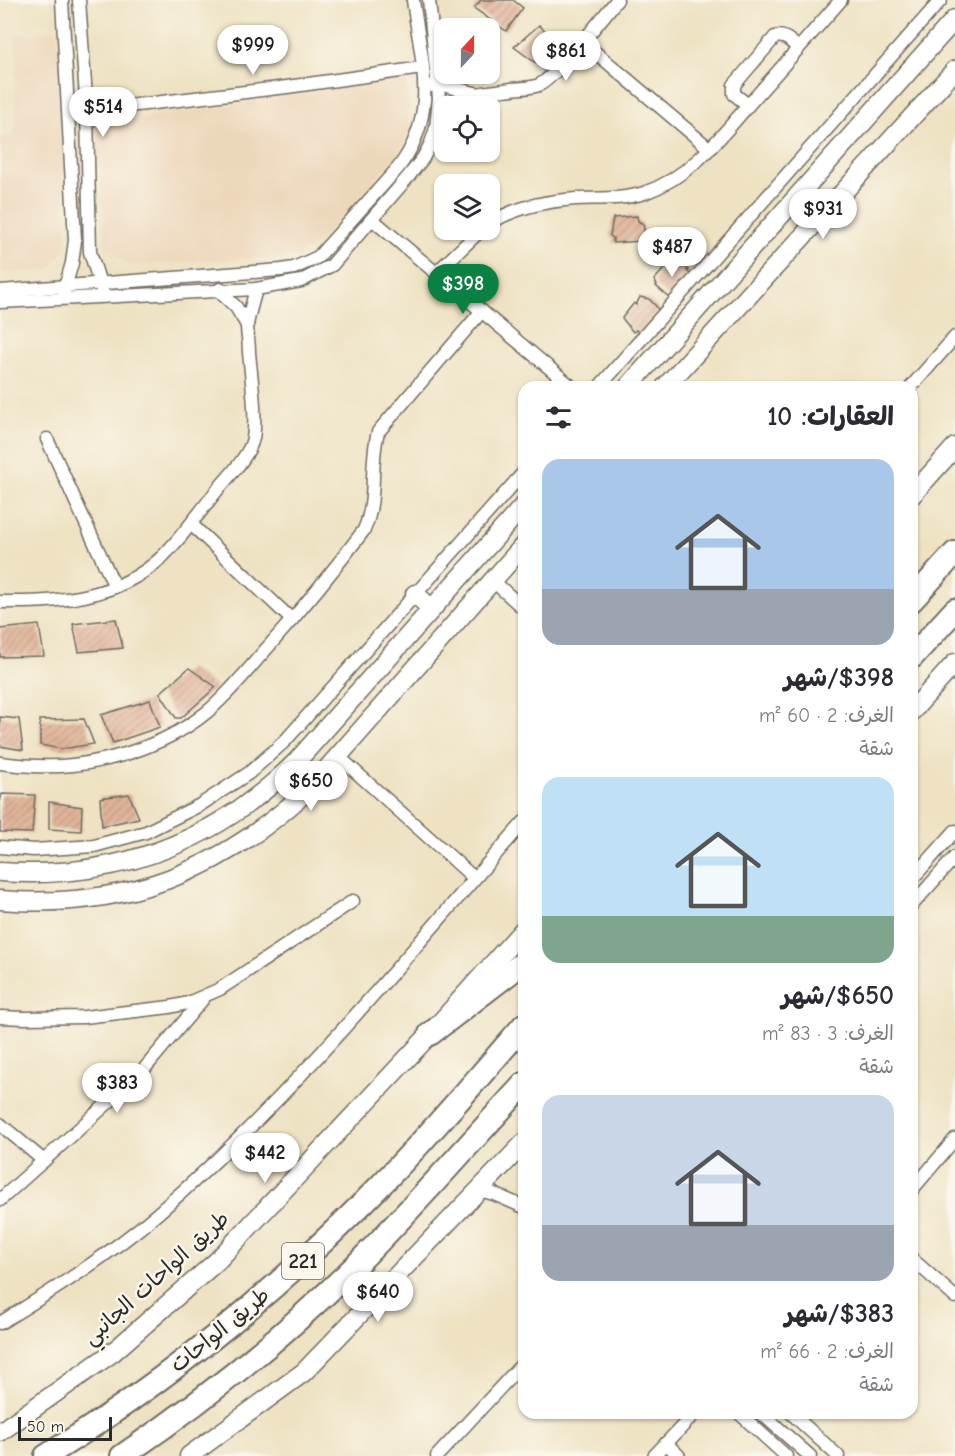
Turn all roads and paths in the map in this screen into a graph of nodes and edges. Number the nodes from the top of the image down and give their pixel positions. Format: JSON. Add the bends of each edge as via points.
{"nodes":[{"id":1,"x":62,"y":0,"type":"edge"},
{"id":2,"x":79,"y":0,"type":"edge"},
{"id":3,"x":413,"y":0,"type":"edge"},
{"id":4,"x":429,"y":0,"type":"edge"},
{"id":5,"x":617,"y":0,"type":"edge"},
{"id":6,"x":841,"y":0,"type":"edge"},
{"id":7,"x":942,"y":0,"type":"edge"},
{"id":8,"x":955,"y":19,"type":"edge"},
{"id":9,"x":582,"y":41,"type":"junction"},
{"id":10,"x":434,"y":47,"type":"edge"},
{"id":11,"x":798,"y":48,"type":"junction"},
{"id":12,"x":422,"y":68,"type":"junction"},
{"id":13,"x":955,"y":70,"type":"edge"},
{"id":14,"x":438,"y":84,"type":"junction"},
{"id":15,"x":425,"y":87,"type":"junction"},
{"id":16,"x":476,"y":93,"type":"junction"},
{"id":17,"x":440,"y":96,"type":"edge"},
{"id":18,"x":468,"y":96,"type":"edge"},
{"id":19,"x":748,"y":105,"type":"junction"},
{"id":20,"x":434,"y":110,"type":"edge"},
{"id":21,"x":87,"y":111,"type":"junction"},
{"id":22,"x":424,"y":112,"type":"junction"},
{"id":23,"x":434,"y":134,"type":"edge"},
{"id":24,"x":710,"y":149,"type":"junction"},
{"id":25,"x":500,"y":217,"type":"edge"},
{"id":26,"x":373,"y":219,"type":"junction"},
{"id":27,"x":471,"y":240,"type":"edge"},
{"id":28,"x":436,"y":273,"type":"junction"},
{"id":29,"x":219,"y":275,"type":"junction"},
{"id":30,"x":101,"y":283,"type":"junction"},
{"id":31,"x":256,"y":289,"type":"junction"},
{"id":32,"x":0,"y":291,"type":"edge"},
{"id":33,"x":64,"y":292,"type":"junction"},
{"id":34,"x":220,"y":292,"type":"junction"},
{"id":35,"x":103,"y":296,"type":"junction"},
{"id":36,"x":0,"y":302,"type":"edge"},
{"id":37,"x":482,"y":311,"type":"junction"},
{"id":38,"x":247,"y":326,"type":"junction"},
{"id":39,"x":955,"y":337,"type":"edge"},
{"id":40,"x":565,"y":381,"type":"edge"},
{"id":41,"x":604,"y":381,"type":"edge"},
{"id":42,"x":633,"y":381,"type":"edge"},
{"id":43,"x":670,"y":381,"type":"edge"},
{"id":44,"x":916,"y":381,"type":"edge"},
{"id":45,"x":47,"y":439,"type":"dead end"},
{"id":46,"x":955,"y":447,"type":"edge"},
{"id":47,"x":518,"y":479,"type":"edge"},
{"id":48,"x":918,"y":488,"type":"edge"},
{"id":49,"x":518,"y":512,"type":"edge"},
{"id":50,"x":191,"y":524,"type":"junction"},
{"id":51,"x":518,"y":552,"type":"edge"},
{"id":52,"x":953,"y":563,"type":"edge"},
{"id":53,"x":492,"y":580,"type":"junction"},
{"id":54,"x":115,"y":587,"type":"junction"},
{"id":55,"x":415,"y":594,"type":"junction"},
{"id":56,"x":918,"y":595,"type":"edge"},
{"id":57,"x":0,"y":603,"type":"edge"},
{"id":58,"x":518,"y":604,"type":"edge"},
{"id":59,"x":432,"y":609,"type":"junction"},
{"id":60,"x":955,"y":610,"type":"edge"},
{"id":61,"x":292,"y":620,"type":"junction"},
{"id":62,"x":918,"y":650,"type":"edge"},
{"id":63,"x":955,"y":663,"type":"edge"},
{"id":64,"x":918,"y":704,"type":"edge"},
{"id":65,"x":338,"y":756,"type":"junction"},
{"id":66,"x":0,"y":763,"type":"edge"},
{"id":67,"x":518,"y":829,"type":"edge"},
{"id":68,"x":955,"y":831,"type":"edge"},
{"id":69,"x":0,"y":847,"type":"edge"},
{"id":70,"x":955,"y":857,"type":"edge"},
{"id":71,"x":0,"y":872,"type":"edge"},
{"id":72,"x":918,"y":872,"type":"edge"},
{"id":73,"x":474,"y":878,"type":"junction"},
{"id":74,"x":918,"y":898,"type":"edge"},
{"id":75,"x":0,"y":900,"type":"edge"},
{"id":76,"x":353,"y":901,"type":"dead end"},
{"id":77,"x":518,"y":937,"type":"edge"},
{"id":78,"x":518,"y":967,"type":"edge"},
{"id":79,"x":205,"y":996,"type":"junction"},
{"id":80,"x":0,"y":1017,"type":"edge"},
{"id":81,"x":518,"y":1032,"type":"edge"},
{"id":82,"x":430,"y":1034,"type":"junction"},
{"id":83,"x":518,"y":1091,"type":"edge"},
{"id":84,"x":0,"y":1124,"type":"edge"},
{"id":85,"x":955,"y":1139,"type":"edge"},
{"id":86,"x":518,"y":1149,"type":"edge"},
{"id":87,"x":44,"y":1161,"type":"junction"},
{"id":88,"x":918,"y":1183,"type":"edge"},
{"id":89,"x":478,"y":1190,"type":"junction"},
{"id":90,"x":0,"y":1200,"type":"edge"},
{"id":91,"x":518,"y":1204,"type":"edge"},
{"id":92,"x":918,"y":1264,"type":"edge"},
{"id":93,"x":955,"y":1297,"type":"edge"},
{"id":94,"x":0,"y":1323,"type":"edge"},
{"id":95,"x":518,"y":1368,"type":"edge"},
{"id":96,"x":689,"y":1419,"type":"edge"},
{"id":97,"x":746,"y":1419,"type":"edge"},
{"id":98,"x":768,"y":1419,"type":"edge"},
{"id":99,"x":797,"y":1419,"type":"edge"},
{"id":100,"x":0,"y":1432,"type":"edge"},
{"id":101,"x":666,"y":1443,"type":"junction"},
{"id":102,"x":830,"y":1454,"type":"edge"},
{"id":103,"x":46,"y":1456,"type":"edge"},
{"id":104,"x":122,"y":1456,"type":"edge"},
{"id":105,"x":189,"y":1456,"type":"edge"},
{"id":106,"x":437,"y":1456,"type":"edge"},
{"id":107,"x":654,"y":1456,"type":"edge"},
{"id":108,"x":679,"y":1456,"type":"edge"},
{"id":109,"x":786,"y":1456,"type":"edge"},
{"id":110,"x":810,"y":1456,"type":"edge"}],
"edges":[{"from":1,"to":33,"type":"street","via":[[75,240]]},
{"from":2,"to":21,"type":"street"},
{"from":3,"to":12,"type":"street"},
{"from":4,"to":10,"type":"street"},
{"from":5,"to":9,"type":"street"},
{"from":6,"to":11,"type":"street"},
{"from":7,"to":41,"type":"street"},
{"from":8,"to":42,"type":"street"},
{"from":9,"to":16,"type":"street","via":[[540,84]]},
{"from":9,"to":24,"type":"street"},
{"from":11,"to":19,"type":"street"},
{"from":11,"to":19,"type":"street","via":[[786,37],[776,37],[734,85],[734,94]]},
{"from":12,"to":15,"type":"street"},
{"from":12,"to":21,"type":"street"},
{"from":13,"to":43,"type":"street"},
{"from":14,"to":15,"type":"street"},
{"from":14,"to":16,"type":"street"},
{"from":14,"to":17,"type":"street"},
{"from":15,"to":22,"type":"street"},
{"from":16,"to":18,"type":"street"},
{"from":19,"to":24,"type":"street"},
{"from":20,"to":22,"type":"street"},
{"from":21,"to":30,"type":"street","via":[[90,252]]},
{"from":22,"to":29,"type":"street","via":[[408,155],[318,257],[294,268]]},
{"from":23,"to":26,"type":"street","via":[[423,158]]},
{"from":24,"to":25,"type":"street","via":[[679,176],[642,194],[550,202]]},
{"from":26,"to":28,"type":"street"},
{"from":26,"to":31,"type":"street","via":[[322,271],[290,284]]},
{"from":27,"to":28,"type":"street"},
{"from":28,"to":37,"type":"street"},
{"from":29,"to":30,"type":"street"},
{"from":29,"to":34,"type":"street"},
{"from":30,"to":33,"type":"street"},
{"from":30,"to":35,"type":"street"},
{"from":31,"to":34,"type":"street"},
{"from":31,"to":38,"type":"street"},
{"from":32,"to":33,"type":"street"},
{"from":33,"to":35,"type":"street"},
{"from":33,"to":36,"type":"street"},
{"from":34,"to":35,"type":"street"},
{"from":34,"to":38,"type":"street","via":[[236,307]]},
{"from":37,"to":40,"type":"street"},
{"from":37,"to":61,"type":"street","via":[[378,432],[370,517]]},
{"from":38,"to":50,"type":"street","via":[[252,442]]},
{"from":39,"to":44,"type":"street"},
{"from":45,"to":54,"type":"street"},
{"from":46,"to":48,"type":"street"},
{"from":47,"to":55,"type":"street"},
{"from":49,"to":59,"type":"street"},
{"from":50,"to":54,"type":"street","via":[[149,568]]},
{"from":50,"to":61,"type":"street"},
{"from":51,"to":53,"type":"street"},
{"from":52,"to":56,"type":"highway"},
{"from":53,"to":58,"type":"street"},
{"from":53,"to":65,"type":"street"},
{"from":54,"to":57,"type":"street","via":[[59,601]]},
{"from":55,"to":59,"type":"street"},
{"from":55,"to":69,"type":"street","via":[[285,741],[249,773],[200,805],[146,832],[94,846],[34,850]]},
{"from":59,"to":71,"type":"street","via":[[297,761],[227,819],[163,850],[116,865],[68,872]]},
{"from":60,"to":62,"type":"highway"},
{"from":61,"to":66,"type":"street","via":[[206,712],[176,732],[135,750],[74,765]]},
{"from":63,"to":64,"type":"street"},
{"from":65,"to":73,"type":"street"},
{"from":65,"to":75,"type":"street","via":[[269,824],[220,856],[176,876],[128,892],[79,901]]},
{"from":67,"to":73,"type":"street"},
{"from":68,"to":72,"type":"street"},
{"from":70,"to":74,"type":"street"},
{"from":73,"to":94,"type":"street","via":[[294,1084],[217,1159],[156,1215],[86,1269]]},
{"from":76,"to":79,"type":"street"},
{"from":77,"to":82,"type":"street","name":"طريق الواحات الجانبي"},
{"from":78,"to":82,"type":"highway"},
{"from":79,"to":80,"type":"street","via":[[170,1007],[84,1017]]},
{"from":79,"to":87,"type":"street","via":[[140,1074]]},
{"from":81,"to":103,"type":"highway","name":"طريق الواحات","number":"221","via":[[398,1168],[296,1267],[138,1395]]},
{"from":82,"to":100,"type":"street","name":"طريق الواحات الجانبي","via":[[217,1261],[112,1353]]},
{"from":83,"to":104,"type":"highway","name":"طريق الواحات","number":"221","via":[[391,1229],[314,1305],[224,1382]]},
{"from":84,"to":87,"type":"street"},
{"from":85,"to":88,"type":"street"},
{"from":86,"to":89,"type":"street"},
{"from":87,"to":90,"type":"street"},
{"from":89,"to":91,"type":"street"},
{"from":89,"to":105,"type":"street","via":[[304,1372]]},
{"from":92,"to":93,"type":"street"},
{"from":95,"to":106,"type":"street"},
{"from":96,"to":101,"type":"street"},
{"from":97,"to":109,"type":"street"},
{"from":98,"to":110,"type":"street"},
{"from":99,"to":102,"type":"street"},
{"from":101,"to":107,"type":"street"},
{"from":101,"to":108,"type":"street"}]}
